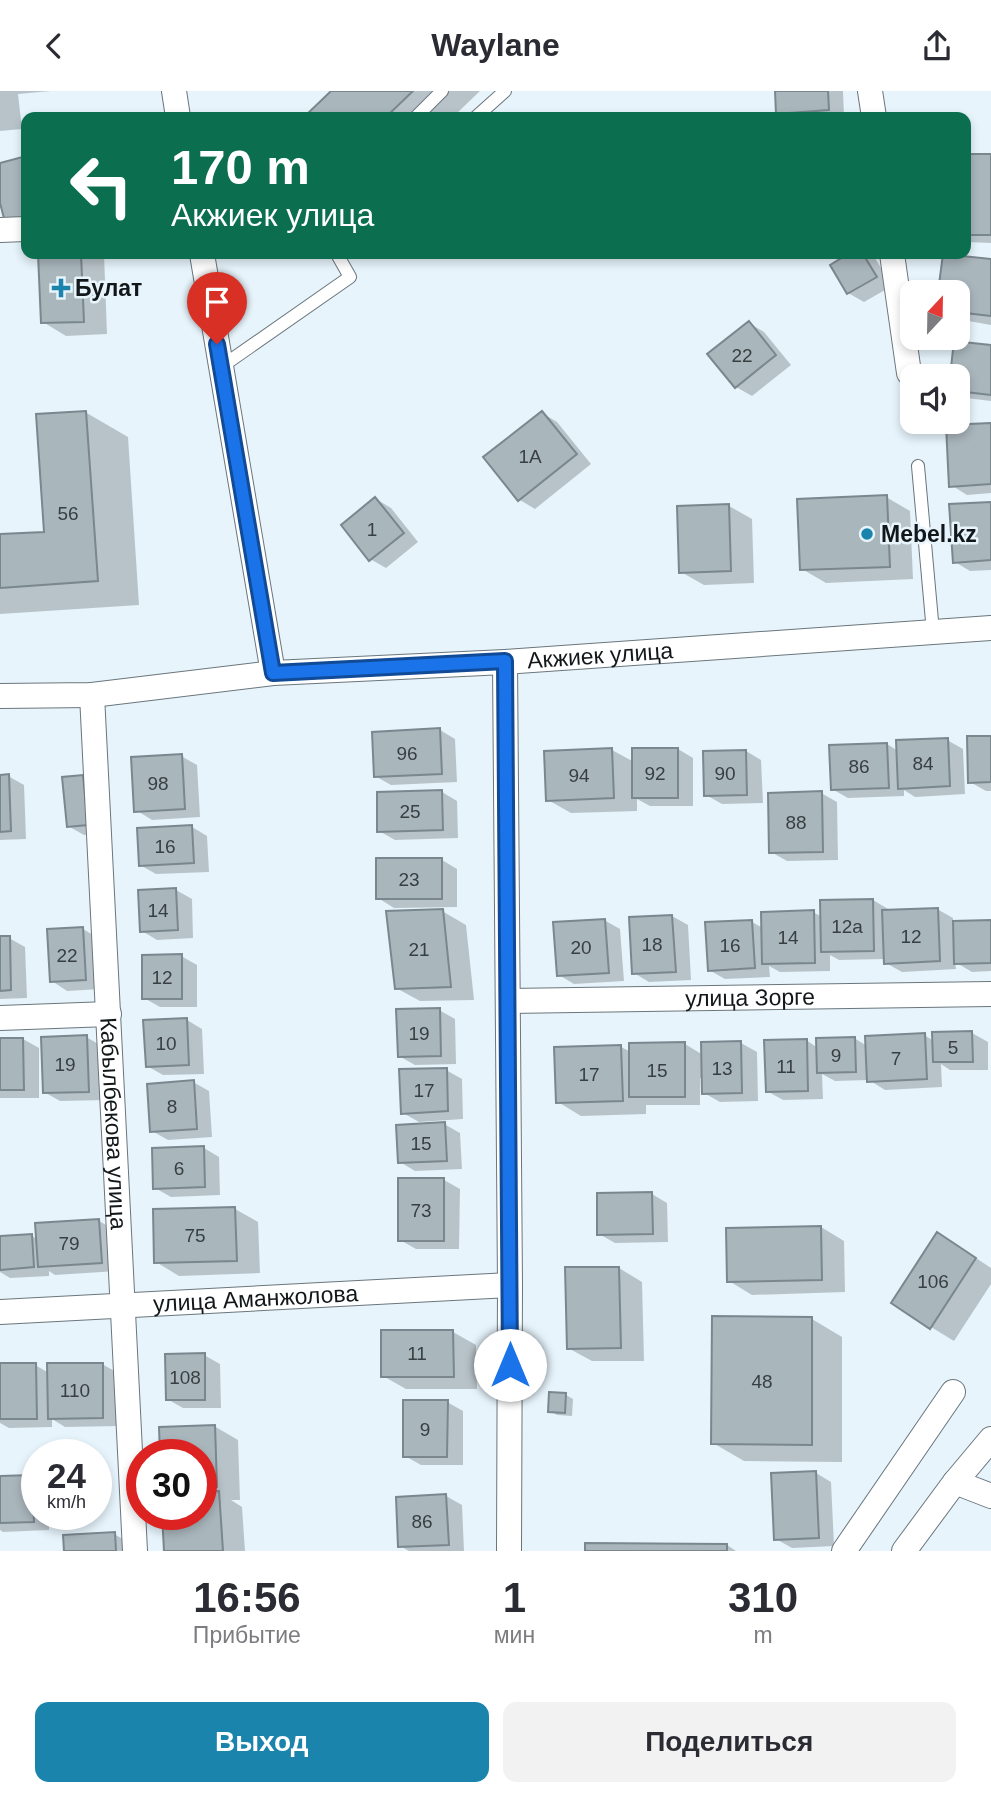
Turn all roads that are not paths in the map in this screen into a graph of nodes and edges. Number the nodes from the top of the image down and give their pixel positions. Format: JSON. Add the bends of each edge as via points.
{"nodes":[{"id":1,"x":174,"y":91,"type":"edge"},
{"id":2,"x":442,"y":91,"type":"edge"},
{"id":3,"x":505,"y":91,"type":"edge"},
{"id":4,"x":870,"y":91,"type":"edge"},
{"id":5,"x":177,"y":112,"type":"edge"},
{"id":6,"x":421,"y":112,"type":"edge"},
{"id":7,"x":482,"y":112,"type":"edge"},
{"id":8,"x":873,"y":112,"type":"edge"},
{"id":9,"x":21,"y":229,"type":"edge"},
{"id":10,"x":0,"y":230,"type":"edge"},
{"id":11,"x":203,"y":259,"type":"edge"},
{"id":12,"x":340,"y":259,"type":"edge"},
{"id":13,"x":893,"y":259,"type":"edge"},
{"id":14,"x":908,"y":364,"type":"edge"},
{"id":15,"x":221,"y":367,"type":"junction"},
{"id":16,"x":918,"y":465,"type":"dead end"},
{"id":17,"x":991,"y":628,"type":"edge"},
{"id":18,"x":933,"y":632,"type":"junction"},
{"id":19,"x":505,"y":661,"type":"junction"},
{"id":20,"x":273,"y":673,"type":"junction"},
{"id":21,"x":92,"y":695,"type":"junction"},
{"id":22,"x":0,"y":696,"type":"edge"},
{"id":23,"x":991,"y":994,"type":"edge"},
{"id":24,"x":508,"y":1001,"type":"junction"},
{"id":25,"x":109,"y":1014,"type":"junction"},
{"id":26,"x":0,"y":1018,"type":"edge"},
{"id":27,"x":510,"y":1285,"type":"junction"},
{"id":28,"x":125,"y":1306,"type":"junction"},
{"id":29,"x":0,"y":1312,"type":"edge"},
{"id":30,"x":953,"y":1392,"type":"dead end"},
{"id":31,"x":991,"y":1440,"type":"edge"},
{"id":32,"x":955,"y":1482,"type":"junction"},
{"id":33,"x":991,"y":1496,"type":"edge"},
{"id":34,"x":135,"y":1551,"type":"edge"},
{"id":35,"x":509,"y":1551,"type":"edge"},
{"id":36,"x":844,"y":1551,"type":"edge"},
{"id":37,"x":904,"y":1551,"type":"edge"}],
"edges":[{"from":1,"to":5,"type":"street"},
{"from":2,"to":6,"type":"lane"},
{"from":3,"to":7,"type":"lane"},
{"from":4,"to":8,"type":"street"},
{"from":9,"to":10,"type":"street"},
{"from":11,"to":15,"type":"street"},
{"from":12,"to":15,"type":"lane","via":[[350,277]]},
{"from":13,"to":14,"type":"street"},
{"from":15,"to":20,"type":"street"},
{"from":16,"to":18,"type":"lane"},
{"from":17,"to":18,"type":"street","name":"Акжиек улица"},
{"from":18,"to":19,"type":"street","name":"Акжиек улица"},
{"from":19,"to":20,"type":"street","name":"Акжиек улица"},
{"from":19,"to":24,"type":"street"},
{"from":20,"to":21,"type":"street","name":"Акжиек улица"},
{"from":21,"to":22,"type":"street","name":"Акжиек улица"},
{"from":21,"to":25,"type":"street","name":"Кабылбекова улица"},
{"from":23,"to":24,"type":"street","name":"улица Зорге"},
{"from":24,"to":27,"type":"street"},
{"from":25,"to":26,"type":"street"},
{"from":25,"to":28,"type":"street","name":"Кабылбекова улица"},
{"from":27,"to":28,"type":"street","name":"улица Аманжолова"},
{"from":27,"to":35,"type":"street"},
{"from":28,"to":29,"type":"street","name":"улица Аманжолова"},
{"from":28,"to":34,"type":"street","name":"Кабылбекова улица"},
{"from":30,"to":36,"type":"street"},
{"from":31,"to":32,"type":"street"},
{"from":32,"to":33,"type":"street"},
{"from":32,"to":37,"type":"street"}]}
